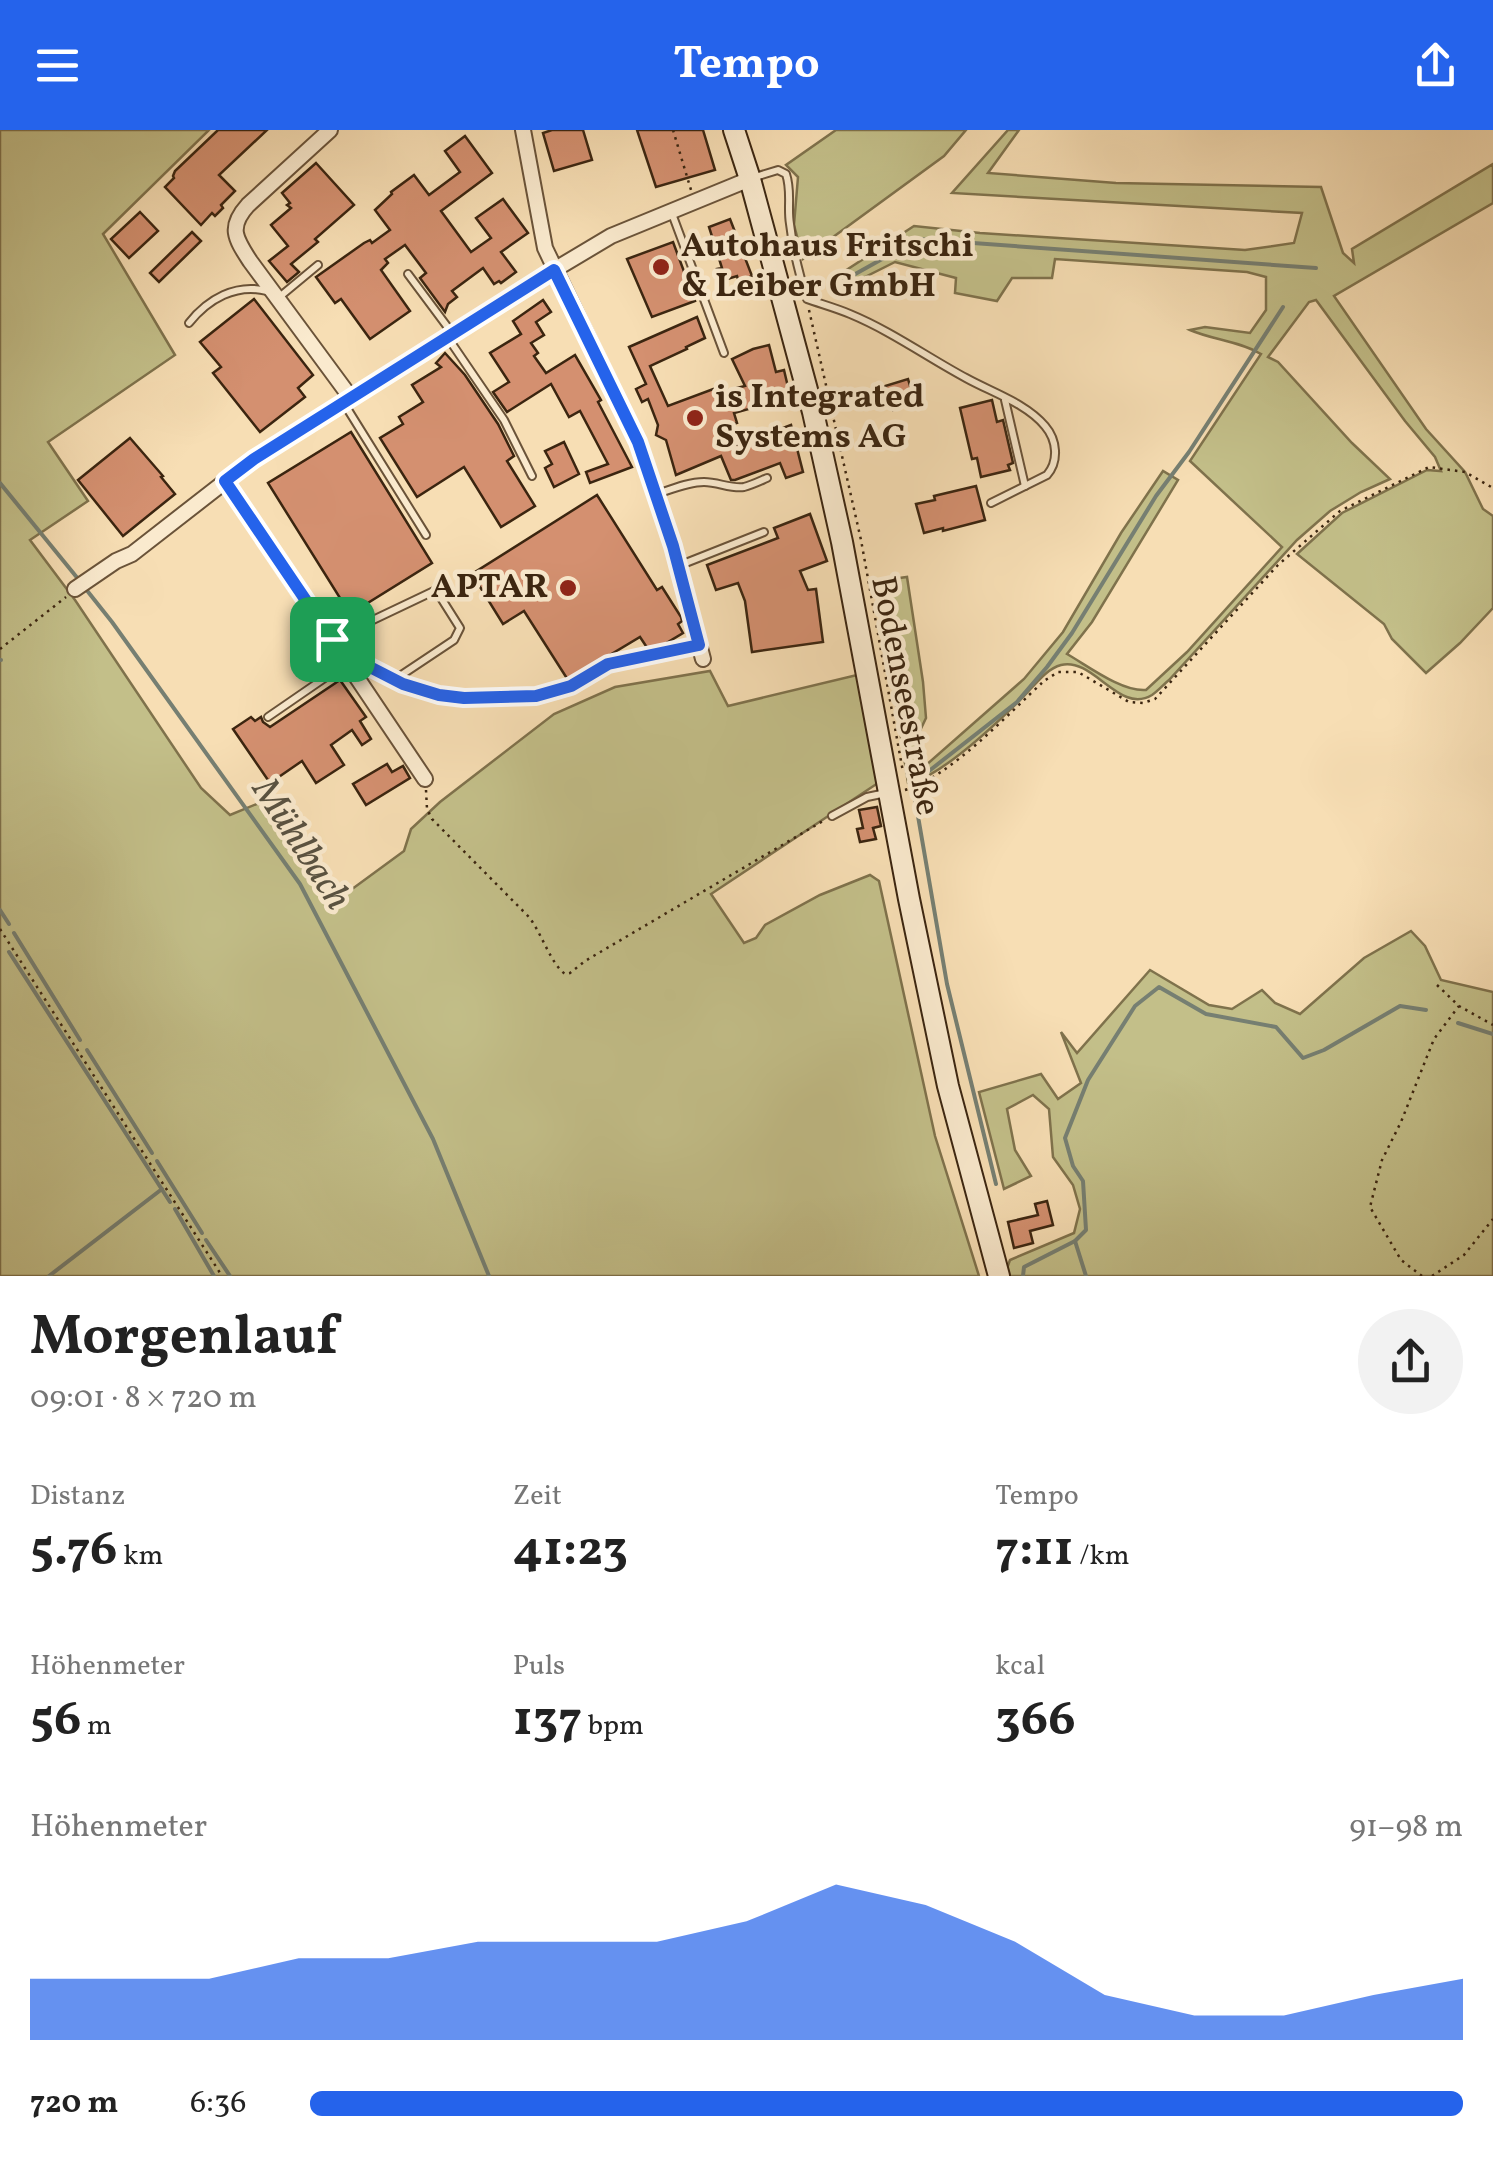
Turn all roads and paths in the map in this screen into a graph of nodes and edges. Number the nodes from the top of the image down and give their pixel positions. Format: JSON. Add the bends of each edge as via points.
{"nodes":[{"id":1,"x":330,"y":130,"type":"edge"},
{"id":2,"x":522,"y":130,"type":"edge"},
{"id":3,"x":672,"y":130,"type":"edge"},
{"id":4,"x":734,"y":130,"type":"edge"},
{"id":5,"x":750,"y":179,"type":"junction"},
{"id":6,"x":694,"y":201,"type":"junction"},
{"id":7,"x":670,"y":210,"type":"junction"},
{"id":8,"x":318,"y":266,"type":"dead end"},
{"id":9,"x":554,"y":270,"type":"junction"},
{"id":10,"x":408,"y":274,"type":"dead end"},
{"id":11,"x":275,"y":296,"type":"junction"},
{"id":12,"x":190,"y":323,"type":"dead end"},
{"id":13,"x":450,"y":336,"type":"junction"},
{"id":14,"x":724,"y":353,"type":"dead end"},
{"id":15,"x":1005,"y":399,"type":"junction"},
{"id":16,"x":348,"y":401,"type":"junction"},
{"id":17,"x":532,"y":476,"type":"dead end"},
{"id":18,"x":767,"y":478,"type":"dead end"},
{"id":19,"x":225,"y":481,"type":"junction"},
{"id":20,"x":1025,"y":486,"type":"junction"},
{"id":21,"x":1493,"y":488,"type":"edge"},
{"id":22,"x":656,"y":495,"type":"junction"},
{"id":23,"x":990,"y":503,"type":"dead end"},
{"id":24,"x":764,"y":532,"type":"dead end"},
{"id":25,"x":426,"y":536,"type":"dead end"},
{"id":26,"x":678,"y":566,"type":"junction"},
{"id":27,"x":80,"y":586,"type":"joint"},
{"id":28,"x":332,"y":639,"type":"junction"},
{"id":29,"x":0,"y":648,"type":"edge"},
{"id":30,"x":701,"y":652,"type":"joint"},
{"id":31,"x":348,"y":662,"type":"junction"},
{"id":32,"x":394,"y":680,"type":"junction"},
{"id":33,"x":268,"y":717,"type":"dead end"},
{"id":34,"x":425,"y":778,"type":"joint"},
{"id":35,"x":898,"y":791,"type":"junction"},
{"id":36,"x":832,"y":816,"type":"joint"},
{"id":37,"x":0,"y":929,"type":"edge"},
{"id":38,"x":5,"y":937,"type":"junction"},
{"id":39,"x":0,"y":940,"type":"edge"},
{"id":40,"x":1437,"y":984,"type":"dead end"},
{"id":41,"x":1459,"y":1006,"type":"junction"},
{"id":42,"x":1493,"y":1025,"type":"edge"},
{"id":43,"x":176,"y":1203,"type":"junction"},
{"id":44,"x":169,"y":1207,"type":"dead end"},
{"id":45,"x":1493,"y":1219,"type":"edge"},
{"id":46,"x":222,"y":1276,"type":"edge"},
{"id":47,"x":999,"y":1276,"type":"edge"},
{"id":48,"x":1422,"y":1276,"type":"edge"},
{"id":49,"x":1432,"y":1276,"type":"edge"}],
"edges":[{"from":1,"to":11,"type":"street","via":[[239,215],[234,229]]},
{"from":2,"to":9,"type":"street"},
{"from":3,"to":6,"type":"path"},
{"from":4,"to":5,"type":"street","name":"Bodenseestraße"},
{"from":5,"to":6,"type":"street"},
{"from":5,"to":15,"type":"lane","via":[[774,170],[786,174],[806,299],[852,315]]},
{"from":5,"to":35,"type":"street","name":"Bodenseestraße","via":[[813,412]]},
{"from":6,"to":7,"type":"street"},
{"from":7,"to":9,"type":"street"},
{"from":7,"to":14,"type":"lane"},
{"from":8,"to":11,"type":"lane"},
{"from":9,"to":13,"type":"street"},
{"from":9,"to":22,"type":"street","via":[[638,442]]},
{"from":10,"to":13,"type":"lane"},
{"from":11,"to":12,"type":"lane","via":[[247,288],[226,292]]},
{"from":11,"to":16,"type":"street"},
{"from":13,"to":16,"type":"street"},
{"from":13,"to":17,"type":"lane"},
{"from":15,"to":20,"type":"lane"},
{"from":15,"to":20,"type":"lane","via":[[1042,422],[1056,455],[1046,475]]},
{"from":16,"to":19,"type":"street"},
{"from":16,"to":25,"type":"lane"},
{"from":18,"to":22,"type":"lane","via":[[732,487],[700,482]]},
{"from":19,"to":27,"type":"street"},
{"from":19,"to":28,"type":"street"},
{"from":20,"to":23,"type":"lane"},
{"from":21,"to":35,"type":"path","via":[[1466,472],[1429,466],[1340,511],[1278,564],[1155,700],[1128,702],[1078,672],[1058,672],[925,784]]},
{"from":22,"to":26,"type":"street"},
{"from":24,"to":26,"type":"lane"},
{"from":26,"to":30,"type":"street"},
{"from":27,"to":29,"type":"path"},
{"from":28,"to":31,"type":"street"},
{"from":28,"to":32,"type":"lane"},
{"from":28,"to":32,"type":"lane","via":[[436,590],[460,628],[454,640]]},
{"from":30,"to":32,"type":"lane","via":[[608,664],[571,686],[536,696],[464,698]]},
{"from":31,"to":33,"type":"lane"},
{"from":31,"to":34,"type":"street"},
{"from":34,"to":36,"type":"path","via":[[432,819],[529,917],[564,974]]},
{"from":35,"to":36,"type":"lane","via":[[867,797]]},
{"from":35,"to":47,"type":"street","name":"Bodenseestraße","via":[[909,900],[948,1086]]},
{"from":37,"to":38,"type":"path"},
{"from":38,"to":39,"type":"path"},
{"from":38,"to":43,"type":"path"},
{"from":40,"to":41,"type":"path"},
{"from":41,"to":42,"type":"path"},
{"from":41,"to":48,"type":"path","via":[[1434,1039],[1382,1160],[1370,1207],[1402,1260]]},
{"from":43,"to":44,"type":"path"},
{"from":43,"to":46,"type":"path"},
{"from":45,"to":49,"type":"path","via":[[1464,1255]]}]}
